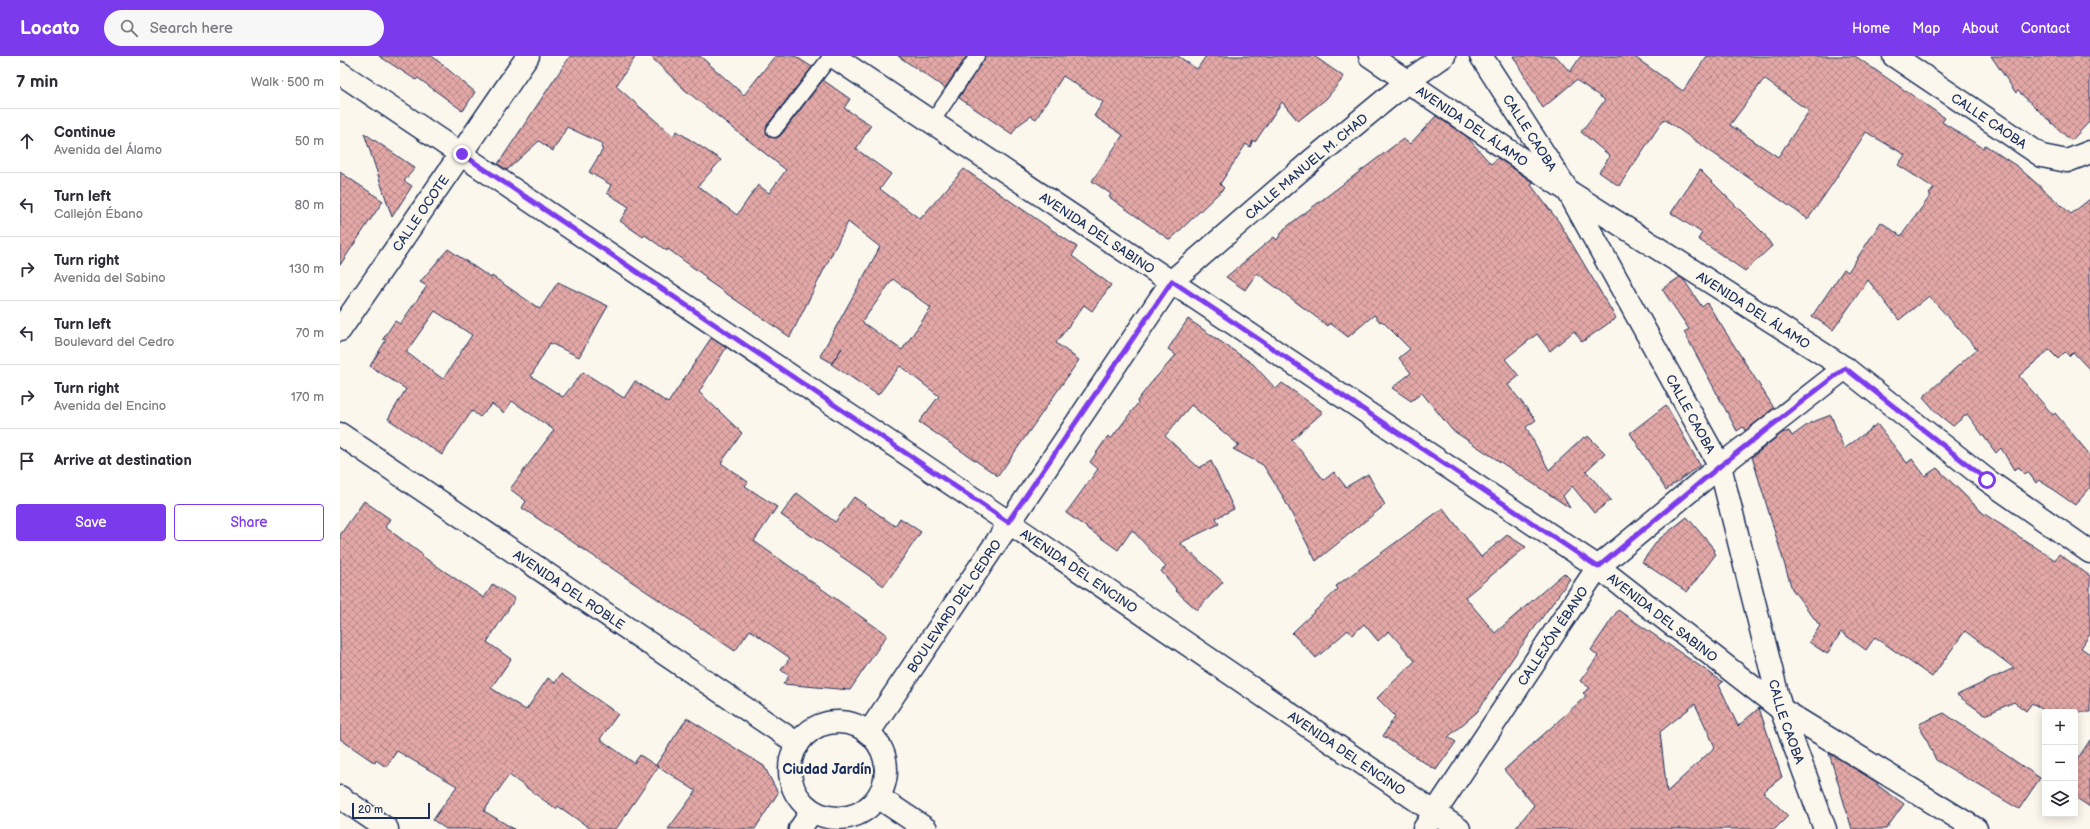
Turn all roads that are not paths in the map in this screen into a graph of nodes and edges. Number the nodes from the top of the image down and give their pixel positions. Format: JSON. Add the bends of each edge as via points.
{"nodes":[{"id":1,"x":528,"y":56,"type":"edge"},
{"id":2,"x":832,"y":56,"type":"edge"},
{"id":3,"x":977,"y":56,"type":"edge"},
{"id":4,"x":1370,"y":56,"type":"edge"},
{"id":5,"x":1444,"y":56,"type":"edge"},
{"id":6,"x":1481,"y":56,"type":"edge"},
{"id":7,"x":1894,"y":56,"type":"edge"},
{"id":8,"x":340,"y":72,"type":"edge"},
{"id":9,"x":1408,"y":81,"type":"junction"},
{"id":10,"x":932,"y":122,"type":"junction"},
{"id":11,"x":774,"y":130,"type":"dead end"},
{"id":12,"x":2090,"y":152,"type":"edge"},
{"id":13,"x":462,"y":154,"type":"junction"},
{"id":14,"x":1568,"y":191,"type":"junction"},
{"id":15,"x":1172,"y":281,"type":"junction"},
{"id":16,"x":340,"y":330,"type":"edge"},
{"id":17,"x":1845,"y":368,"type":"junction"},
{"id":18,"x":340,"y":434,"type":"edge"},
{"id":19,"x":1720,"y":466,"type":"junction"},
{"id":20,"x":1008,"y":522,"type":"junction"},
{"id":21,"x":2090,"y":552,"type":"edge"},
{"id":22,"x":1598,"y":567,"type":"junction"},
{"id":23,"x":1781,"y":709,"type":"junction"},
{"id":24,"x":868,"y":732,"type":"junction"},
{"id":25,"x":798,"y":744,"type":"junction"},
{"id":26,"x":340,"y":797,"type":"edge"},
{"id":27,"x":878,"y":797,"type":"junction"},
{"id":28,"x":812,"y":811,"type":"junction"},
{"id":29,"x":1429,"y":821,"type":"edge"},
{"id":30,"x":387,"y":829,"type":"edge"},
{"id":31,"x":800,"y":829,"type":"edge"},
{"id":32,"x":926,"y":829,"type":"edge"},
{"id":33,"x":1459,"y":829,"type":"edge"},
{"id":34,"x":1825,"y":829,"type":"edge"},
{"id":35,"x":1976,"y":829,"type":"edge"}],
"edges":[{"from":1,"to":13,"type":"street","name":"CALLE OCOTE"},
{"from":2,"to":10,"type":"street","name":"AVENIDA DEL SABINO"},
{"from":2,"to":11,"type":"lane"},
{"from":3,"to":10,"type":"lane"},
{"from":4,"to":9,"type":"street","name":"AVENIDA DEL ÁLAMO"},
{"from":5,"to":9,"type":"street","name":"CALLE MANUEL M. CHAD"},
{"from":6,"to":14,"type":"street","name":"CALLE CAOBA"},
{"from":7,"to":12,"type":"street","name":"CALLE CAOBA","via":[[2042,156],[2067,161]]},
{"from":8,"to":13,"type":"street","name":"AVENIDA DEL ENCINO"},
{"from":9,"to":14,"type":"street","name":"AVENIDA DEL ÁLAMO"},
{"from":9,"to":15,"type":"street","name":"CALLE MANUEL M. CHAD"},
{"from":10,"to":15,"type":"street","name":"AVENIDA DEL SABINO"},
{"from":13,"to":16,"type":"street","name":"CALLE OCOTE"},
{"from":13,"to":20,"type":"street","name":"AVENIDA DEL ENCINO"},
{"from":14,"to":17,"type":"street","name":"AVENIDA DEL ÁLAMO"},
{"from":14,"to":19,"type":"street","name":"CALLE CAOBA"},
{"from":15,"to":20,"type":"street","name":"BOULEVARD DEL CEDRO"},
{"from":15,"to":22,"type":"street","name":"AVENIDA DEL SABINO"},
{"from":17,"to":19,"type":"street","name":"CALLEJÓN ÉBANO"},
{"from":17,"to":21,"type":"street","name":"AVENIDA DEL ÁLAMO","via":[[1987,480]]},
{"from":18,"to":25,"type":"street","name":"AVENIDA DEL ROBLE"},
{"from":19,"to":22,"type":"street","name":"CALLEJÓN ÉBANO"},
{"from":19,"to":23,"type":"street","name":"CALLE CAOBA"},
{"from":20,"to":24,"type":"street","name":"BOULEVARD DEL CEDRO"},
{"from":20,"to":29,"type":"street","name":"AVENIDA DEL ENCINO"},
{"from":22,"to":23,"type":"street","name":"AVENIDA DEL SABINO"},
{"from":22,"to":29,"type":"street","name":"CALLEJÓN ÉBANO"},
{"from":23,"to":34,"type":"street","name":"CALLE CAOBA"},
{"from":23,"to":35,"type":"street","name":"AVENIDA DEL SABINO"},
{"from":24,"to":25,"type":"street","via":[[854,725],[838,722],[823,724],[808,732]]},
{"from":24,"to":27,"type":"street","via":[[880,746],[886,763],[885,781]]},
{"from":25,"to":28,"type":"street","via":[[792,758],[790,773],[793,788],[801,801]]},
{"from":26,"to":30,"type":"street"},
{"from":27,"to":28,"type":"street","via":[[865,810],[848,817],[830,817]]},
{"from":27,"to":32,"type":"street"},
{"from":28,"to":31,"type":"street"},
{"from":29,"to":33,"type":"street","name":"AVENIDA DEL ENCINO"}]}
